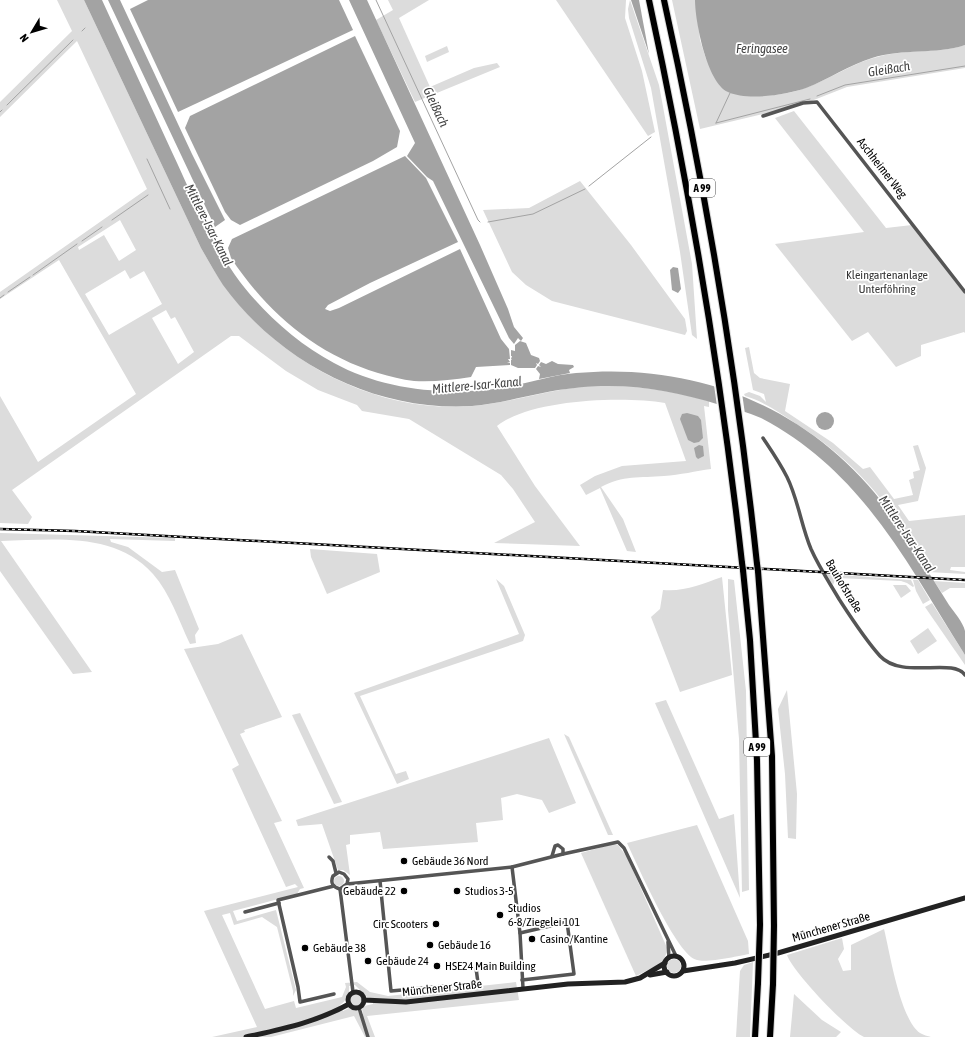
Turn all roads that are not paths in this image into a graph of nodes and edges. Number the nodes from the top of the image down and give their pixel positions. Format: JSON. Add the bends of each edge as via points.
{"nodes":[{"id":1,"x":649,"y":0,"type":"edge"},
{"id":2,"x":664,"y":0,"type":"edge"},
{"id":3,"x":763,"y":116,"type":"dead end"},
{"id":4,"x":965,"y":292,"type":"edge"},
{"id":5,"x":763,"y":438,"type":"dead end"},
{"id":6,"x":965,"y":675,"type":"edge"},
{"id":7,"x":563,"y":854,"type":"junction"},
{"id":8,"x":552,"y":856,"type":"junction"},
{"id":9,"x":329,"y":857,"type":"dead end"},
{"id":10,"x":512,"y":867,"type":"junction"},
{"id":11,"x":336,"y":873,"type":"junction"},
{"id":12,"x":380,"y":881,"type":"junction"},
{"id":13,"x":347,"y":884,"type":"junction"},
{"id":14,"x":334,"y":886,"type":"junction"},
{"id":15,"x":340,"y":889,"type":"junction"},
{"id":16,"x":965,"y":898,"type":"edge"},
{"id":17,"x":279,"y":903,"type":"junction"},
{"id":18,"x":245,"y":912,"type":"dead end"},
{"id":19,"x":520,"y":933,"type":"junction"},
{"id":20,"x":666,"y":937,"type":"junction"},
{"id":21,"x":676,"y":956,"type":"junction"},
{"id":22,"x":667,"y":960,"type":"junction"},
{"id":23,"x":683,"y":961,"type":"junction"},
{"id":24,"x":476,"y":968,"type":"dead end"},
{"id":25,"x":700,"y":968,"type":"junction"},
{"id":26,"x":683,"y":971,"type":"junction"},
{"id":27,"x":667,"y":972,"type":"junction"},
{"id":28,"x":644,"y":976,"type":"junction"},
{"id":29,"x":522,"y":980,"type":"junction"},
{"id":30,"x":523,"y":988,"type":"junction"},
{"id":31,"x":354,"y":992,"type":"junction"},
{"id":32,"x":334,"y":994,"type":"dead end"},
{"id":33,"x":364,"y":1000,"type":"junction"},
{"id":34,"x":349,"y":1004,"type":"junction"},
{"id":35,"x":359,"y":1008,"type":"junction"},
{"id":36,"x":246,"y":1037,"type":"edge"},
{"id":37,"x":368,"y":1037,"type":"edge"},
{"id":38,"x":755,"y":1037,"type":"edge"},
{"id":39,"x":770,"y":1037,"type":"edge"}],
"edges":[{"from":1,"to":38,"type":"highway","number":"A 99","bridge":true,"via":[[697,238],[719,373],[743,570],[757,760],[760,925]]},
{"from":2,"to":39,"type":"highway","number":"A 99","bridge":true,"via":[[686,102],[721,293],[758,571],[772,756],[774,926]]},
{"from":3,"to":4,"type":"street","name":"Aschheimer Weg","via":[[803,103],[817,102]]},
{"from":5,"to":6,"type":"street","name":"Bauhofstraße","via":[[787,477],[810,548],[821,570],[864,638],[881,658],[894,666],[954,669],[963,671]]},
{"from":7,"to":8,"type":"street"},
{"from":7,"to":8,"type":"street","via":[[563,849],[558,845],[553,849]]},
{"from":7,"to":20,"type":"street","via":[[608,843],[621,843]]},
{"from":8,"to":10,"type":"street"},
{"from":9,"to":11,"type":"street","via":[[333,860]]},
{"from":10,"to":12,"type":"street"},
{"from":10,"to":19,"type":"street"},
{"from":11,"to":13,"type":"street","via":[[346,876]]},
{"from":11,"to":14,"type":"street","via":[[332,879]]},
{"from":12,"to":13,"type":"street"},
{"from":12,"to":24,"type":"street","name":"Münchener Straße","via":[[391,991],[478,983]]},
{"from":13,"to":15,"type":"street"},
{"from":14,"to":15,"type":"street"},
{"from":14,"to":17,"type":"street","via":[[278,900]]},
{"from":15,"to":31,"type":"street"},
{"from":16,"to":25,"type":"main road","name":"Münchener Straße","via":[[735,964]]},
{"from":17,"to":18,"type":"street"},
{"from":17,"to":32,"type":"street","via":[[300,1002]]},
{"from":19,"to":29,"type":"street"},
{"from":19,"to":29,"type":"street","via":[[567,922],[574,974]]},
{"from":20,"to":21,"type":"street"},
{"from":20,"to":22,"type":"street","via":[[670,951]]},
{"from":21,"to":22,"type":"main road"},
{"from":21,"to":23,"type":"main road"},
{"from":22,"to":27,"type":"main road"},
{"from":22,"to":28,"type":"main road","name":"Münchener Straße"},
{"from":23,"to":25,"type":"main road","name":"Münchener Straße"},
{"from":23,"to":26,"type":"main road"},
{"from":25,"to":26,"type":"main road","name":"Münchener Straße"},
{"from":26,"to":27,"type":"main road","via":[[675,975]]},
{"from":27,"to":28,"type":"main road","name":"Münchener Straße"},
{"from":28,"to":30,"type":"main road","name":"Münchener Straße","via":[[625,982]]},
{"from":29,"to":30,"type":"street"},
{"from":30,"to":33,"type":"main road","name":"Münchener Straße","via":[[406,1002]]},
{"from":31,"to":33,"type":"main road","via":[[361,993]]},
{"from":31,"to":34,"type":"main road","via":[[349,996]]},
{"from":33,"to":35,"type":"main road"},
{"from":34,"to":35,"type":"main road","via":[[353,1008]]},
{"from":34,"to":36,"type":"main road","via":[[312,1021]]},
{"from":35,"to":37,"type":"street"}]}
